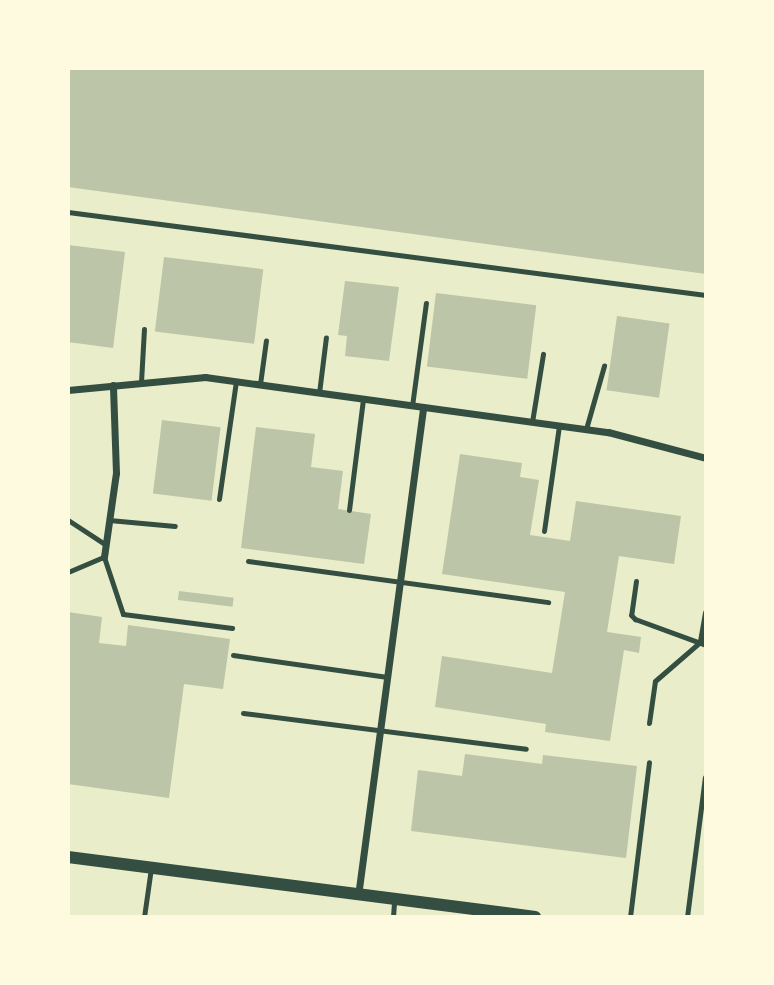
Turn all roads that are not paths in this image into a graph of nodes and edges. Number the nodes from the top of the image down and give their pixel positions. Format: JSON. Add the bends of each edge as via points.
{"nodes":[{"id":1,"x":68,"y":212,"type":"edge"},
{"id":2,"x":706,"y":295,"type":"edge"},
{"id":3,"x":426,"y":303,"type":"dead end"},
{"id":4,"x":144,"y":329,"type":"dead end"},
{"id":5,"x":326,"y":337,"type":"dead end"},
{"id":6,"x":266,"y":340,"type":"dead end"},
{"id":7,"x":543,"y":354,"type":"dead end"},
{"id":8,"x":604,"y":366,"type":"dead end"},
{"id":9,"x":236,"y":381,"type":"junction"},
{"id":10,"x":141,"y":382,"type":"junction"},
{"id":11,"x":260,"y":384,"type":"junction"},
{"id":12,"x":113,"y":385,"type":"junction"},
{"id":13,"x":68,"y":390,"type":"edge"},
{"id":14,"x":319,"y":393,"type":"junction"},
{"id":15,"x":363,"y":399,"type":"junction"},
{"id":16,"x":412,"y":406,"type":"junction"},
{"id":17,"x":423,"y":407,"type":"junction"},
{"id":18,"x":532,"y":422,"type":"junction"},
{"id":19,"x":559,"y":425,"type":"junction"},
{"id":20,"x":586,"y":429,"type":"junction"},
{"id":21,"x":706,"y":458,"type":"edge"},
{"id":22,"x":219,"y":499,"type":"dead end"},
{"id":23,"x":349,"y":510,"type":"dead end"},
{"id":24,"x":68,"y":520,"type":"edge"},
{"id":25,"x":109,"y":520,"type":"junction"},
{"id":26,"x":175,"y":526,"type":"dead end"},
{"id":27,"x":544,"y":531,"type":"dead end"},
{"id":28,"x":106,"y":545,"type":"junction"},
{"id":29,"x":104,"y":557,"type":"junction"},
{"id":30,"x":248,"y":561,"type":"dead end"},
{"id":31,"x":68,"y":572,"type":"edge"},
{"id":32,"x":636,"y":580,"type":"dead end"},
{"id":33,"x":400,"y":583,"type":"junction"},
{"id":34,"x":548,"y":601,"type":"dead end"},
{"id":35,"x":706,"y":612,"type":"edge"},
{"id":36,"x":232,"y":628,"type":"dead end"},
{"id":37,"x":704,"y":641,"type":"edge"},
{"id":38,"x":233,"y":655,"type":"dead end"},
{"id":39,"x":387,"y":677,"type":"junction"},
{"id":40,"x":243,"y":713,"type":"dead end"},
{"id":41,"x":649,"y":723,"type":"dead end"},
{"id":42,"x":380,"y":730,"type":"junction"},
{"id":43,"x":526,"y":750,"type":"dead end"},
{"id":44,"x":649,"y":762,"type":"dead end"},
{"id":45,"x":705,"y":777,"type":"edge"},
{"id":46,"x":68,"y":857,"type":"edge"},
{"id":47,"x":151,"y":868,"type":"junction"},
{"id":48,"x":358,"y":897,"type":"junction"},
{"id":49,"x":394,"y":901,"type":"junction"},
{"id":50,"x":144,"y":917,"type":"edge"},
{"id":51,"x":393,"y":917,"type":"edge"},
{"id":52,"x":536,"y":917,"type":"edge"},
{"id":53,"x":630,"y":917,"type":"edge"},
{"id":54,"x":687,"y":917,"type":"edge"}],
"edges":[{"from":1,"to":2,"type":"lane"},
{"from":3,"to":16,"type":"lane"},
{"from":4,"to":10,"type":"lane"},
{"from":5,"to":14,"type":"lane"},
{"from":6,"to":11,"type":"lane"},
{"from":7,"to":18,"type":"lane"},
{"from":8,"to":20,"type":"lane"},
{"from":9,"to":10,"type":"street","via":[[205,377]]},
{"from":9,"to":11,"type":"street"},
{"from":9,"to":22,"type":"lane"},
{"from":10,"to":12,"type":"street"},
{"from":11,"to":14,"type":"street"},
{"from":12,"to":13,"type":"street"},
{"from":12,"to":25,"type":"street","via":[[116,473]]},
{"from":14,"to":15,"type":"street"},
{"from":15,"to":16,"type":"street"},
{"from":15,"to":23,"type":"lane"},
{"from":16,"to":17,"type":"street"},
{"from":17,"to":18,"type":"street"},
{"from":17,"to":33,"type":"street"},
{"from":18,"to":19,"type":"street"},
{"from":19,"to":20,"type":"street"},
{"from":19,"to":27,"type":"lane"},
{"from":20,"to":21,"type":"street","via":[[672,446]]},
{"from":24,"to":28,"type":"lane"},
{"from":25,"to":26,"type":"lane"},
{"from":25,"to":28,"type":"street"},
{"from":28,"to":29,"type":"street"},
{"from":29,"to":31,"type":"lane"},
{"from":29,"to":36,"type":"lane","via":[[123,614]]},
{"from":30,"to":33,"type":"lane"},
{"from":32,"to":37,"type":"lane","via":[[631,615],[635,619]]},
{"from":33,"to":34,"type":"lane"},
{"from":33,"to":39,"type":"street"},
{"from":35,"to":37,"type":"street"},
{"from":37,"to":41,"type":"lane","via":[[655,681]]},
{"from":38,"to":39,"type":"lane"},
{"from":39,"to":42,"type":"street"},
{"from":40,"to":42,"type":"lane"},
{"from":42,"to":43,"type":"lane"},
{"from":42,"to":48,"type":"street"},
{"from":44,"to":53,"type":"lane"},
{"from":45,"to":54,"type":"lane"},
{"from":46,"to":47,"type":"street"},
{"from":47,"to":48,"type":"street"},
{"from":47,"to":50,"type":"lane"},
{"from":48,"to":49,"type":"street"},
{"from":49,"to":51,"type":"lane"},
{"from":49,"to":52,"type":"street"}]}
